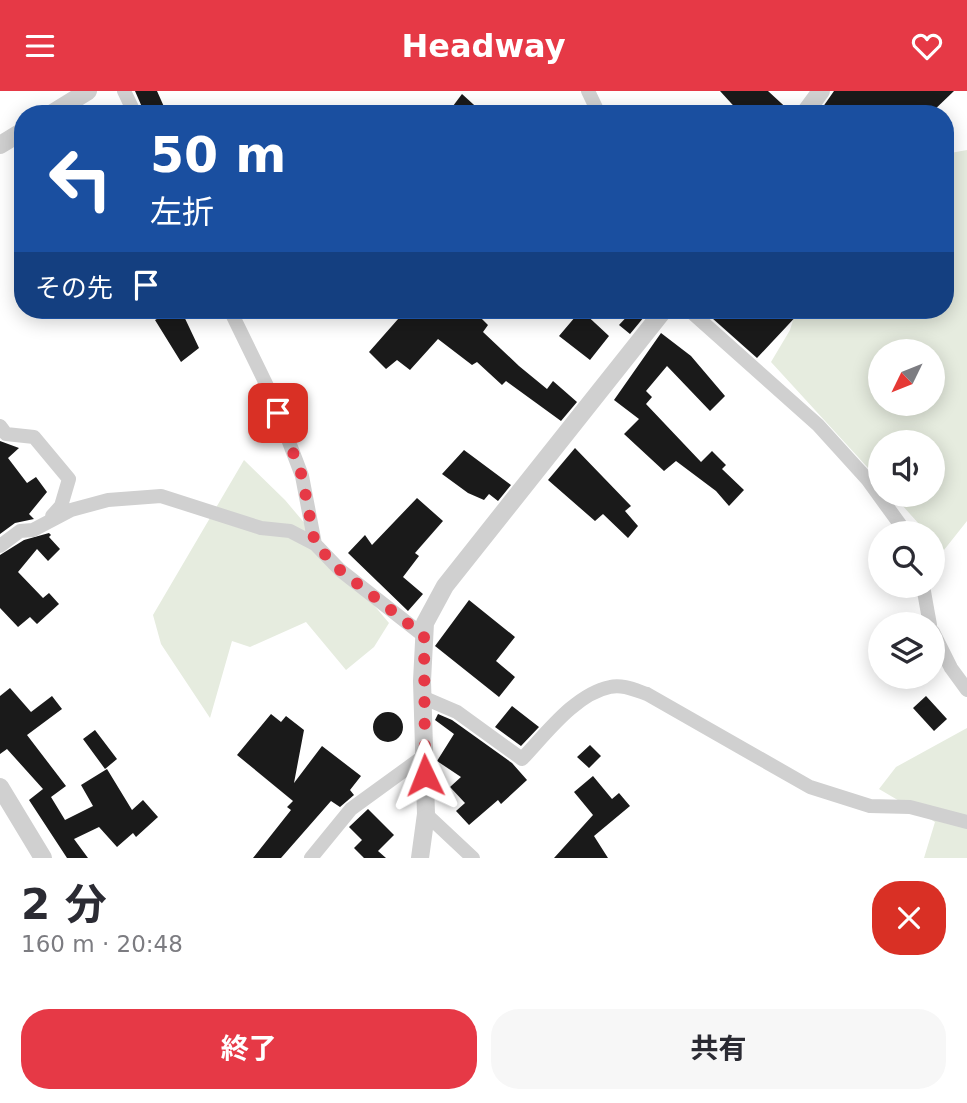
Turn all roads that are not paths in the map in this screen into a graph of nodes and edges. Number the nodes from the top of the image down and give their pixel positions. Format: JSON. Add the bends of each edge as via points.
{"nodes":[{"id":1,"x":88,"y":91,"type":"edge"},
{"id":2,"x":65,"y":105,"type":"edge"},
{"id":3,"x":234,"y":319,"type":"edge"},
{"id":4,"x":657,"y":319,"type":"edge"},
{"id":5,"x":699,"y":319,"type":"edge"},
{"id":6,"x":0,"y":426,"type":"edge"},
{"id":7,"x":898,"y":521,"type":"edge"},
{"id":8,"x":47,"y":523,"type":"junction"},
{"id":9,"x":315,"y":544,"type":"junction"},
{"id":10,"x":0,"y":546,"type":"edge"},
{"id":11,"x":424,"y":636,"type":"junction"},
{"id":12,"x":945,"y":657,"type":"edge"},
{"id":13,"x":967,"y":690,"type":"edge"},
{"id":14,"x":422,"y":697,"type":"junction"},
{"id":15,"x":424,"y":756,"type":"junction"},
{"id":16,"x":0,"y":787,"type":"edge"},
{"id":17,"x":426,"y":814,"type":"junction"},
{"id":18,"x":967,"y":822,"type":"edge"},
{"id":19,"x":43,"y":858,"type":"edge"},
{"id":20,"x":311,"y":858,"type":"edge"},
{"id":21,"x":420,"y":858,"type":"edge"},
{"id":22,"x":472,"y":858,"type":"edge"}],
"edges":[{"from":1,"to":2,"type":"street"},
{"from":3,"to":9,"type":"street","via":[[270,392],[302,476]]},
{"from":4,"to":11,"type":"street","via":[[445,586],[425,623]]},
{"from":5,"to":7,"type":"street","via":[[818,425]]},
{"from":6,"to":8,"type":"street","via":[[6,434],[34,437],[69,479],[61,506]]},
{"from":8,"to":9,"type":"street","via":[[71,510],[108,500],[161,496],[261,528],[290,531]]},
{"from":8,"to":10,"type":"street","via":[[20,531]]},
{"from":9,"to":11,"type":"street","via":[[340,570]]},
{"from":11,"to":14,"type":"street"},
{"from":12,"to":13,"type":"street"},
{"from":14,"to":15,"type":"street"},
{"from":14,"to":18,"type":"street","via":[[457,712],[522,759],[590,695],[609,687],[627,687],[810,787],[870,806],[910,807]]},
{"from":15,"to":17,"type":"street"},
{"from":15,"to":20,"type":"street","via":[[351,809]]},
{"from":16,"to":19,"type":"street"},
{"from":17,"to":21,"type":"street"},
{"from":17,"to":22,"type":"street"}]}
